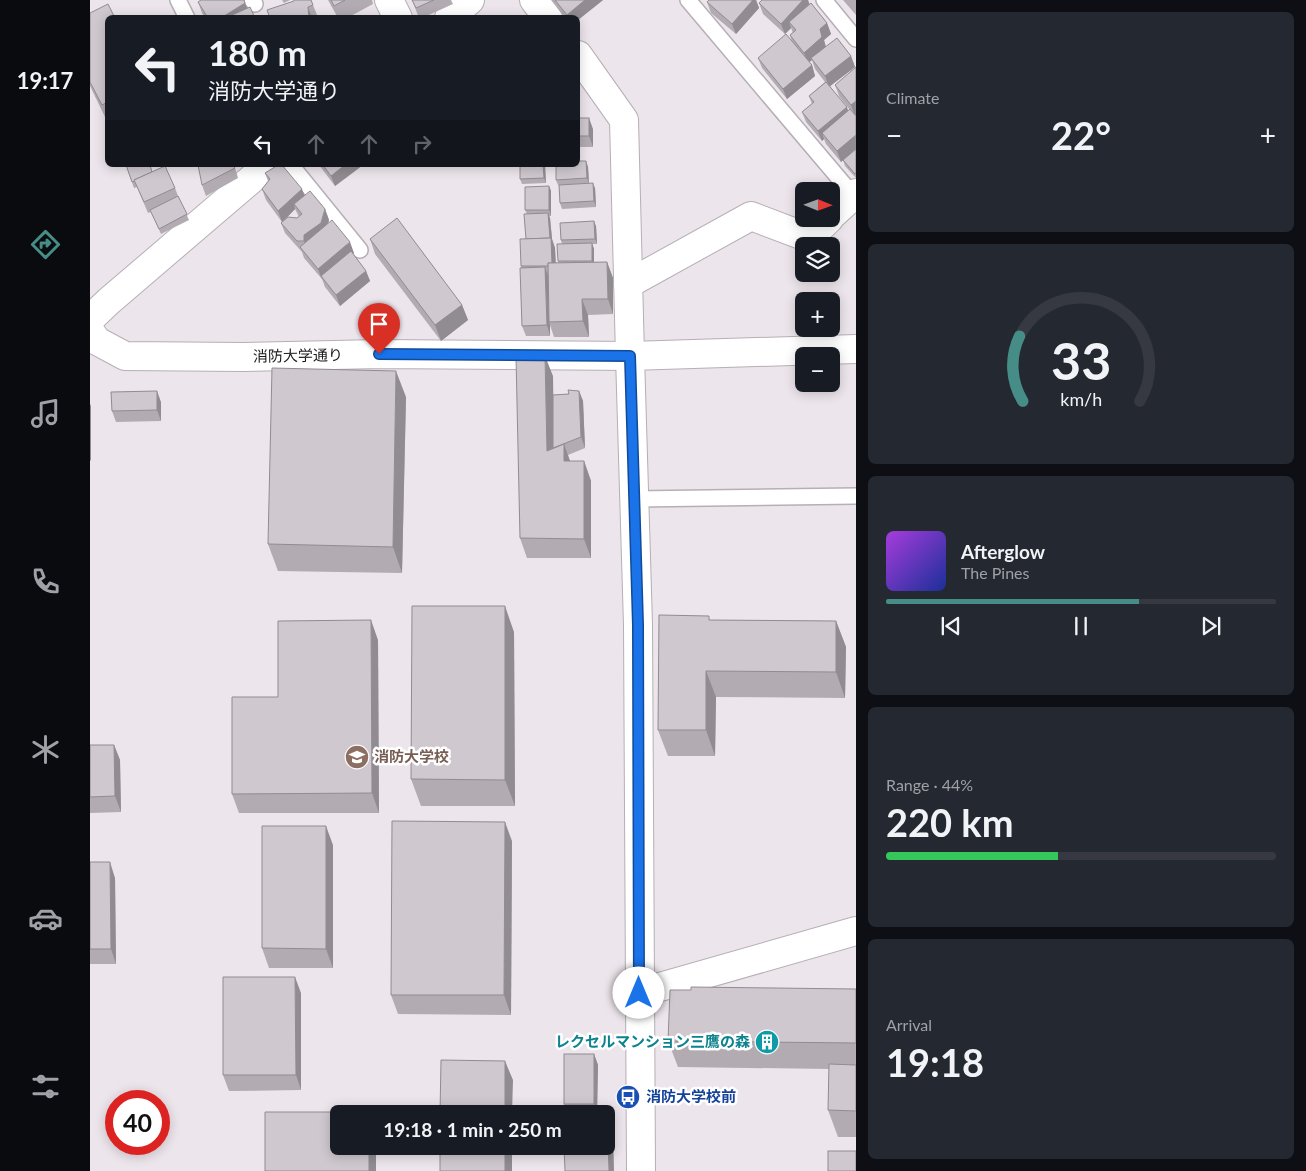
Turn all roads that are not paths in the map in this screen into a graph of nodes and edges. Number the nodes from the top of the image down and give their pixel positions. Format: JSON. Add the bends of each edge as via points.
{"nodes":[{"id":1,"x":389,"y":0,"type":"edge"},
{"id":2,"x":470,"y":0,"type":"edge"},
{"id":3,"x":534,"y":0,"type":"edge"},
{"id":4,"x":688,"y":0,"type":"edge"},
{"id":5,"x":824,"y":0,"type":"edge"},
{"id":6,"x":182,"y":1,"type":"edge"},
{"id":7,"x":186,"y":15,"type":"edge"},
{"id":8,"x":396,"y":15,"type":"edge"},
{"id":9,"x":452,"y":15,"type":"edge"},
{"id":10,"x":546,"y":15,"type":"edge"},
{"id":11,"x":856,"y":39,"type":"edge"},
{"id":12,"x":580,"y":58,"type":"edge"},
{"id":13,"x":266,"y":167,"type":"edge"},
{"id":14,"x":293,"y":167,"type":"edge"},
{"id":15,"x":854,"y":194,"type":"edge"},
{"id":16,"x":840,"y":208,"type":"edge"},
{"id":17,"x":820,"y":228,"type":"edge"},
{"id":18,"x":360,"y":250,"type":"dead end"},
{"id":19,"x":628,"y":284,"type":"junction"},
{"id":20,"x":90,"y":319,"type":"edge"},
{"id":21,"x":90,"y":331,"type":"edge"},
{"id":22,"x":856,"y":349,"type":"edge"},
{"id":23,"x":630,"y":356,"type":"junction"},
{"id":24,"x":856,"y":496,"type":"edge"},
{"id":25,"x":634,"y":499,"type":"junction"},
{"id":26,"x":856,"y":931,"type":"edge"},
{"id":27,"x":639,"y":993,"type":"junction"},
{"id":28,"x":640,"y":1171,"type":"edge"}],
"edges":[{"from":1,"to":8,"type":"street"},
{"from":2,"to":9,"type":"street"},
{"from":3,"to":10,"type":"street"},
{"from":4,"to":15,"type":"lane"},
{"from":5,"to":11,"type":"lane"},
{"from":6,"to":7,"type":"lane"},
{"from":12,"to":19,"type":"street","via":[[624,120]]},
{"from":13,"to":20,"type":"street"},
{"from":14,"to":18,"type":"lane"},
{"from":15,"to":16,"type":"street"},
{"from":17,"to":19,"type":"street","via":[[809,238],[751,216]]},
{"from":19,"to":23,"type":"street"},
{"from":21,"to":23,"type":"street","name":"消防大学通り","via":[[98,341],[125,356]]},
{"from":22,"to":23,"type":"street","name":"消防大学通り"},
{"from":23,"to":25,"type":"street"},
{"from":24,"to":25,"type":"lane"},
{"from":25,"to":27,"type":"street","via":[[638,625]]},
{"from":26,"to":27,"type":"street"},
{"from":27,"to":28,"type":"street"}]}
